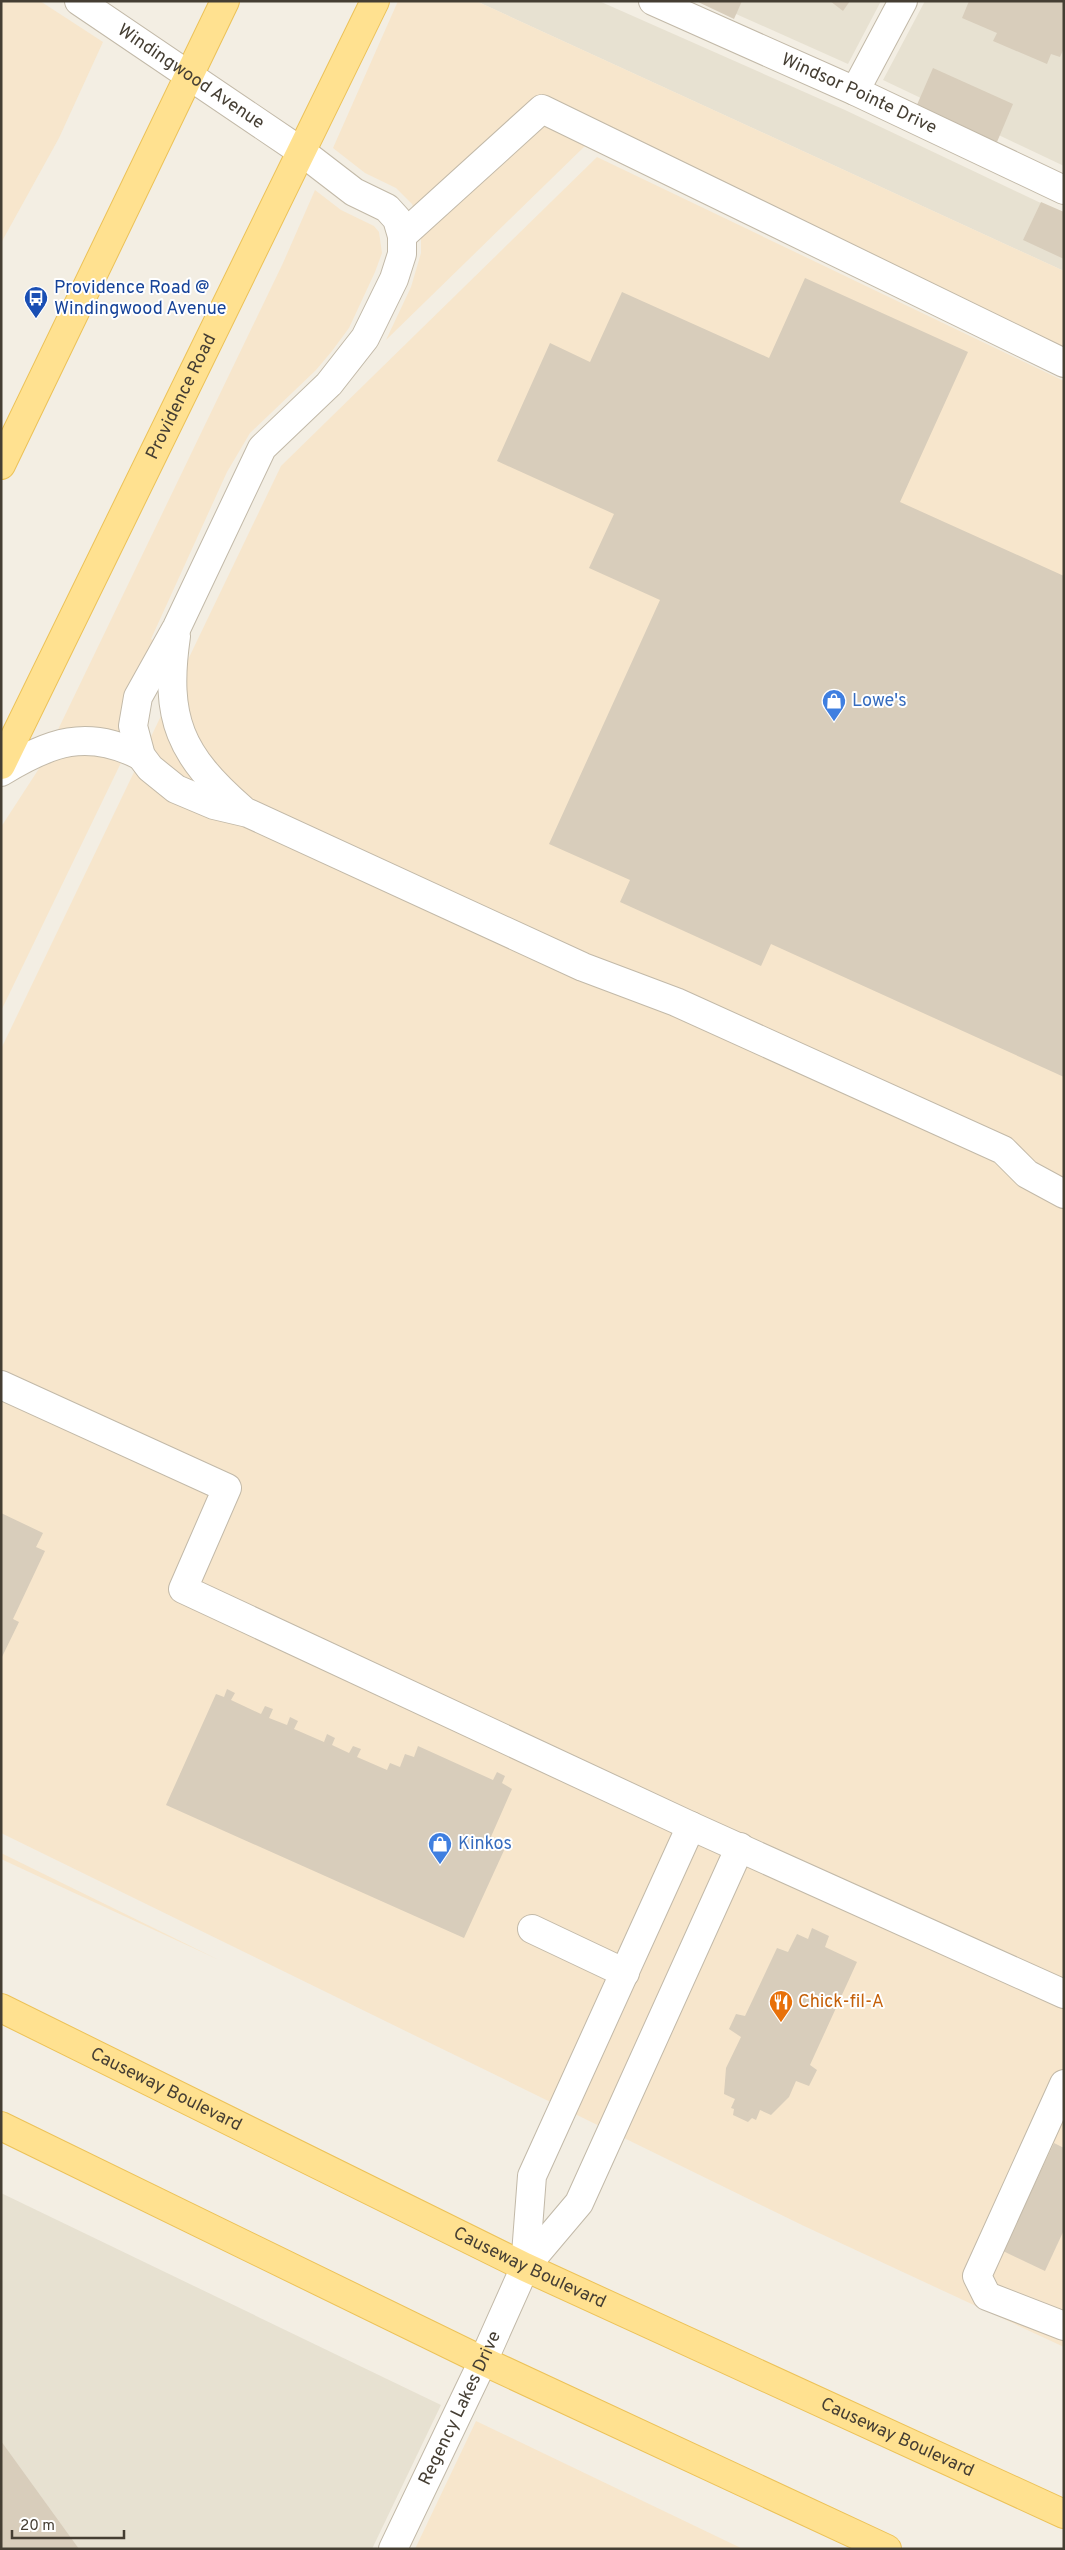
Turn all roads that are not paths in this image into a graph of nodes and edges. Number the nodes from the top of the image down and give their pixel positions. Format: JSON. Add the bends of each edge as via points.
{"nodes":[{"id":1,"x":80,"y":1,"type":"edge"},
{"id":2,"x":225,"y":1,"type":"edge"},
{"id":3,"x":375,"y":1,"type":"edge"},
{"id":4,"x":653,"y":1,"type":"edge"},
{"id":5,"x":903,"y":1,"type":"edge"},
{"id":6,"x":190,"y":75,"type":"junction"},
{"id":7,"x":855,"y":91,"type":"junction"},
{"id":8,"x":302,"y":152,"type":"junction"},
{"id":9,"x":1064,"y":190,"type":"edge"},
{"id":10,"x":402,"y":236,"type":"junction"},
{"id":11,"x":1064,"y":363,"type":"edge"},
{"id":12,"x":1,"y":465,"type":"edge"},
{"id":13,"x":177,"y":628,"type":"junction"},
{"id":14,"x":141,"y":756,"type":"junction"},
{"id":15,"x":1,"y":765,"type":"edge"},
{"id":16,"x":1,"y":772,"type":"edge"},
{"id":17,"x":248,"y":813,"type":"junction"},
{"id":18,"x":1064,"y":1194,"type":"edge"},
{"id":19,"x":1,"y":1385,"type":"edge"},
{"id":20,"x":692,"y":1826,"type":"junction"},
{"id":21,"x":740,"y":1848,"type":"junction"},
{"id":22,"x":532,"y":1929,"type":"dead end"},
{"id":23,"x":625,"y":1973,"type":"junction"},
{"id":24,"x":1064,"y":1994,"type":"edge"},
{"id":25,"x":1,"y":2008,"type":"edge"},
{"id":26,"x":1064,"y":2084,"type":"edge"},
{"id":27,"x":1,"y":2126,"type":"edge"},
{"id":28,"x":525,"y":2267,"type":"junction"},
{"id":29,"x":1064,"y":2326,"type":"edge"},
{"id":30,"x":483,"y":2361,"type":"junction"},
{"id":31,"x":1064,"y":2514,"type":"edge"},
{"id":32,"x":393,"y":2549,"type":"edge"},
{"id":33,"x":887,"y":2549,"type":"edge"}],
"edges":[{"from":1,"to":6,"type":"street","name":"Windingwood Avenue"},
{"from":2,"to":6,"type":"main road"},
{"from":3,"to":8,"type":"main road","name":"Providence Road"},
{"from":4,"to":7,"type":"street","name":"Windsor Pointe Drive"},
{"from":5,"to":7,"type":"street"},
{"from":6,"to":8,"type":"street","name":"Windingwood Avenue"},
{"from":6,"to":12,"type":"main road"},
{"from":7,"to":9,"type":"street","name":"Windsor Pointe Drive"},
{"from":8,"to":10,"type":"street","name":"Windingwood Avenue","via":[[354,192],[387,208],[397,220]]},
{"from":8,"to":15,"type":"main road","name":"Providence Road"},
{"from":10,"to":11,"type":"street","via":[[542,109]]},
{"from":10,"to":13,"type":"street","via":[[402,254],[394,279],[365,338],[329,384],[262,448]]},
{"from":13,"to":14,"type":"street","via":[[138,697],[133,726]]},
{"from":13,"to":17,"type":"street","via":[[171,693],[182,740],[214,785]]},
{"from":14,"to":16,"type":"street","via":[[119,744],[76,741],[52,746]]},
{"from":14,"to":17,"type":"street","via":[[150,768],[176,789]]},
{"from":17,"to":18,"type":"street","via":[[583,967],[676,1002],[1003,1150],[1027,1174]]},
{"from":19,"to":20,"type":"street","via":[[227,1488],[183,1589]]},
{"from":20,"to":21,"type":"street"},
{"from":20,"to":23,"type":"street"},
{"from":21,"to":24,"type":"street"},
{"from":21,"to":28,"type":"street","via":[[579,2203]]},
{"from":22,"to":23,"type":"street"},
{"from":23,"to":28,"type":"street","via":[[532,2176]]},
{"from":25,"to":28,"type":"main road","name":"Causeway Boulevard"},
{"from":26,"to":29,"type":"street","via":[[978,2276],[987,2296]]},
{"from":27,"to":30,"type":"main road"},
{"from":28,"to":30,"type":"street","name":"Regency Lakes Drive"},
{"from":28,"to":31,"type":"main road","name":"Causeway Boulevard"},
{"from":30,"to":32,"type":"street","name":"Regency Lakes Drive"},
{"from":30,"to":33,"type":"main road"}]}
